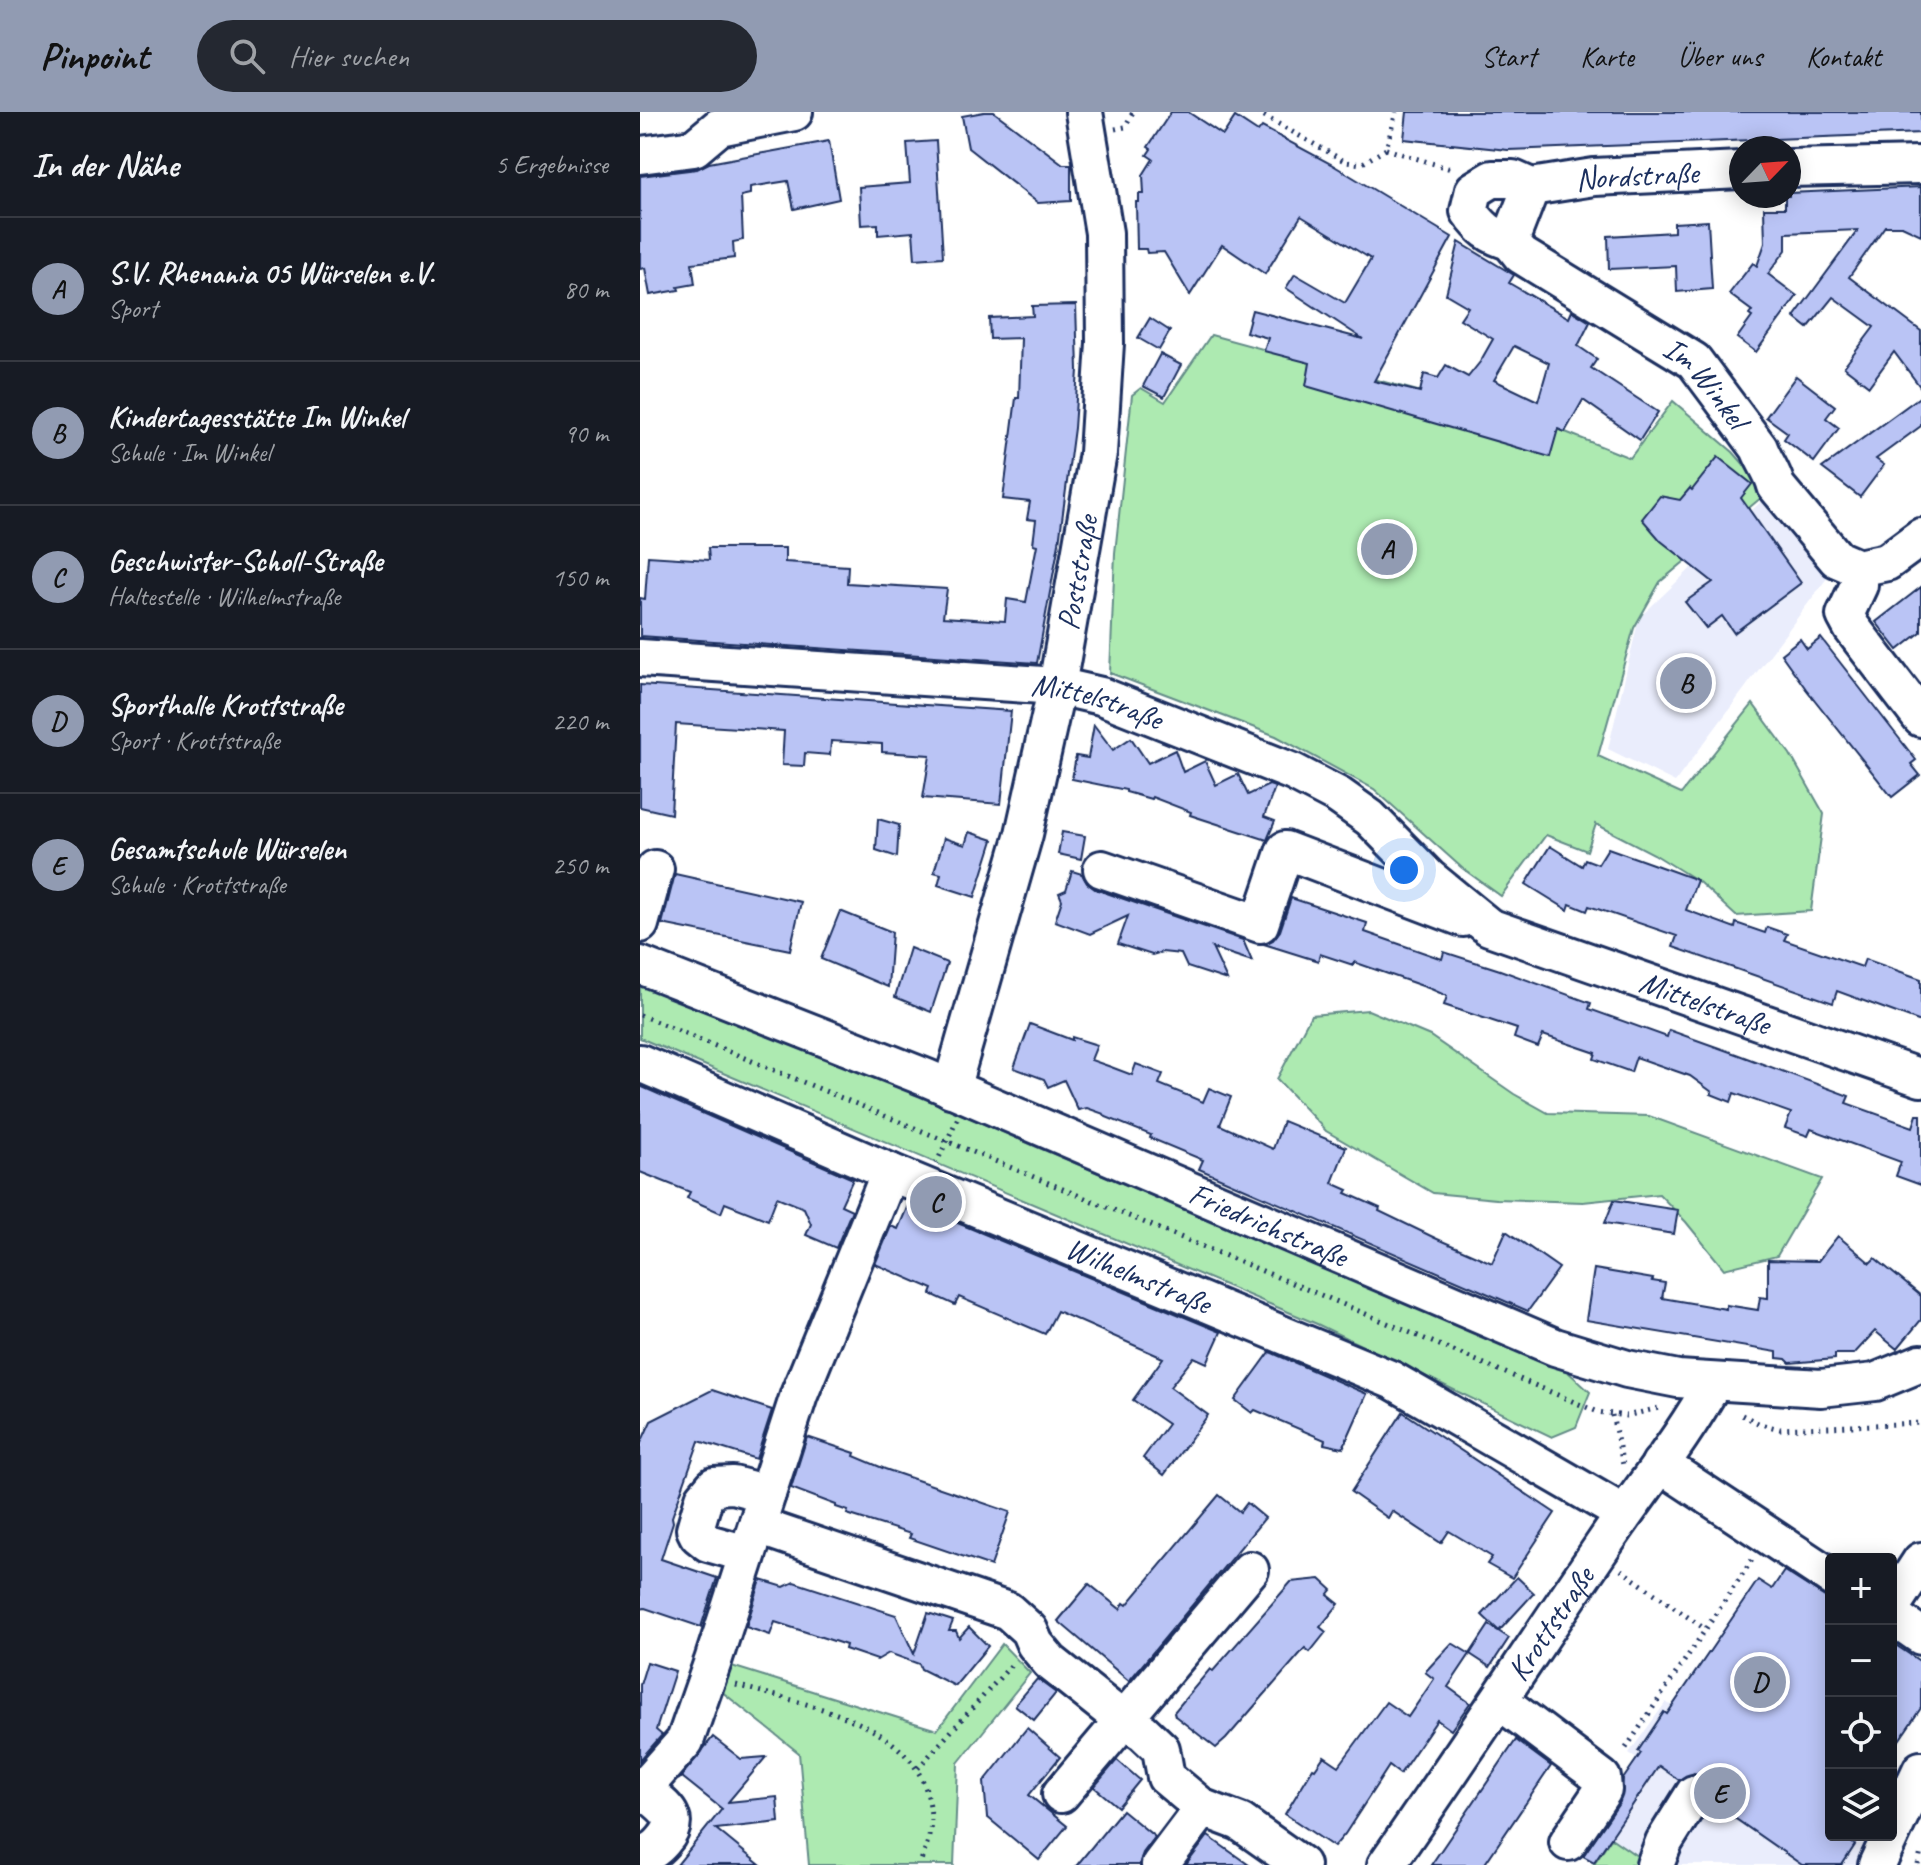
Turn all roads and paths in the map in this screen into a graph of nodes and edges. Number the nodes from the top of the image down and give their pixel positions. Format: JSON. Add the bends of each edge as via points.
{"nodes":[{"id":1,"x":794,"y":112,"type":"edge"},
{"id":2,"x":1084,"y":112,"type":"edge"},
{"id":3,"x":1257,"y":112,"type":"edge"},
{"id":4,"x":1396,"y":112,"type":"edge"},
{"id":5,"x":1386,"y":149,"type":"junction"},
{"id":6,"x":640,"y":155,"type":"edge"},
{"id":7,"x":1921,"y":165,"type":"edge"},
{"id":8,"x":1801,"y":168,"type":"edge"},
{"id":9,"x":1729,"y":171,"type":"edge"},
{"id":10,"x":1486,"y":182,"type":"junction"},
{"id":11,"x":1531,"y":187,"type":"junction"},
{"id":12,"x":1510,"y":241,"type":"junction"},
{"id":13,"x":1921,"y":537,"type":"edge"},
{"id":14,"x":1858,"y":568,"type":"junction"},
{"id":15,"x":640,"y":658,"type":"edge"},
{"id":16,"x":1057,"y":686,"type":"junction"},
{"id":17,"x":1921,"y":718,"type":"edge"},
{"id":18,"x":655,"y":869,"type":"dead end"},
{"id":19,"x":1102,"y":869,"type":"dead end"},
{"id":20,"x":640,"y":924,"type":"edge"},
{"id":21,"x":1489,"y":927,"type":"junction"},
{"id":22,"x":640,"y":965,"type":"edge"},
{"id":23,"x":640,"y":1015,"type":"edge"},
{"id":24,"x":640,"y":1063,"type":"edge"},
{"id":25,"x":1921,"y":1078,"type":"edge"},
{"id":26,"x":955,"y":1101,"type":"junction"},
{"id":27,"x":936,"y":1164,"type":"dead end"},
{"id":28,"x":890,"y":1172,"type":"junction"},
{"id":29,"x":1920,"y":1367,"type":"edge"},
{"id":30,"x":1707,"y":1394,"type":"junction"},
{"id":31,"x":1921,"y":1423,"type":"edge"},
{"id":32,"x":1642,"y":1489,"type":"junction"},
{"id":33,"x":757,"y":1525,"type":"junction"},
{"id":34,"x":1768,"y":1536,"type":"junction"},
{"id":35,"x":1597,"y":1554,"type":"junction"},
{"id":36,"x":1921,"y":1561,"type":"edge"},
{"id":37,"x":1250,"y":1570,"type":"dead end"},
{"id":38,"x":1825,"y":1573,"type":"edge"},
{"id":39,"x":1897,"y":1598,"type":"edge"},
{"id":40,"x":1897,"y":1619,"type":"edge"},
{"id":41,"x":1705,"y":1629,"type":"junction"},
{"id":42,"x":1921,"y":1636,"type":"edge"},
{"id":43,"x":1032,"y":1637,"type":"junction"},
{"id":44,"x":708,"y":1676,"type":"junction"},
{"id":45,"x":1660,"y":1678,"type":"dead end"},
{"id":46,"x":1668,"y":1683,"type":"junction"},
{"id":47,"x":1500,"y":1701,"type":"junction"},
{"id":48,"x":1123,"y":1720,"type":"junction"},
{"id":49,"x":1626,"y":1748,"type":"dead end"},
{"id":50,"x":918,"y":1768,"type":"junction"},
{"id":51,"x":1921,"y":1770,"type":"edge"},
{"id":52,"x":641,"y":1790,"type":"edge"},
{"id":53,"x":1061,"y":1794,"type":"dead end"},
{"id":54,"x":1694,"y":1794,"type":"dead end"},
{"id":55,"x":1203,"y":1808,"type":"junction"},
{"id":56,"x":1568,"y":1842,"type":"dead end"},
{"id":57,"x":1921,"y":1852,"type":"edge"},
{"id":58,"x":640,"y":1853,"type":"edge"},
{"id":59,"x":919,"y":1865,"type":"edge"},
{"id":60,"x":1160,"y":1865,"type":"edge"},
{"id":61,"x":1301,"y":1865,"type":"edge"},
{"id":62,"x":1386,"y":1865,"type":"edge"},
{"id":63,"x":1655,"y":1865,"type":"edge"},
{"id":64,"x":1877,"y":1865,"type":"edge"},
{"id":65,"x":1918,"y":1865,"type":"edge"}],
"edges":[{"from":1,"to":6,"type":"street","via":[[719,127],[694,148]]},
{"from":2,"to":16,"type":"street","name":"Poststraße","via":[[1104,233],[1105,343],[1098,453]]},
{"from":3,"to":5,"type":"path","via":[[1346,162],[1361,164]]},
{"from":4,"to":5,"type":"path"},
{"from":5,"to":10,"type":"path"},
{"from":7,"to":8,"type":"street"},
{"from":9,"to":11,"type":"street","name":"Nordstraße","via":[[1594,177]]},
{"from":10,"to":11,"type":"street","name":"Nordstraße","via":[[1513,179]]},
{"from":10,"to":12,"type":"street","via":[[1474,190],[1469,211],[1480,228]]},
{"from":11,"to":12,"type":"street","name":"Nordstraße"},
{"from":12,"to":14,"type":"street","name":"Im Winkel","via":[[1529,260],[1694,361],[1759,448],[1776,486],[1837,559]]},
{"from":13,"to":14,"type":"street","via":[[1887,562]]},
{"from":14,"to":17,"type":"street","via":[[1859,585],[1845,615]]},
{"from":15,"to":16,"type":"street","name":"Mittelstraße"},
{"from":16,"to":21,"type":"street","name":"Mittelstraße","via":[[1101,696],[1293,772],[1339,796]]},
{"from":16,"to":26,"type":"street","name":"Poststraße"},
{"from":18,"to":20,"type":"street"},
{"from":19,"to":21,"type":"street","name":"Mittelstraße","via":[[1260,924],[1285,850]]},
{"from":21,"to":25,"type":"street","name":"Mittelstraße"},
{"from":22,"to":26,"type":"street","name":"Friedrichstraße"},
{"from":23,"to":32,"type":"path","via":[[1612,1415],[1624,1472]]},
{"from":24,"to":28,"type":"street","name":"Wilhelmstraße"},
{"from":26,"to":27,"type":"path","bridge":true},
{"from":26,"to":30,"type":"street","name":"Friedrichstraße","via":[[1542,1342],[1678,1379]]},
{"from":28,"to":32,"type":"street","name":"Wilhelmstraße"},
{"from":28,"to":33,"type":"street","via":[[803,1385]]},
{"from":29,"to":30,"type":"street","name":"Friedrichstraße","via":[[1855,1386]]},
{"from":30,"to":31,"type":"path","via":[[1760,1424],[1780,1429]]},
{"from":30,"to":32,"type":"street","name":"Krottstraße"},
{"from":32,"to":34,"type":"street","name":"Wilhelmstraße"},
{"from":32,"to":35,"type":"street","name":"Krottstraße"},
{"from":33,"to":43,"type":"street","via":[[998,1606],[1025,1625]]},
{"from":33,"to":44,"type":"street"},
{"from":34,"to":38,"type":"street","name":"Wilhelmstraße"},
{"from":34,"to":41,"type":"path"},
{"from":35,"to":41,"type":"path"},
{"from":35,"to":47,"type":"street","name":"Krottstraße"},
{"from":36,"to":39,"type":"street"},
{"from":37,"to":48,"type":"street"},
{"from":40,"to":42,"type":"street"},
{"from":41,"to":46,"type":"path"},
{"from":43,"to":48,"type":"street","via":[[1050,1662]]},
{"from":43,"to":50,"type":"path","via":[[1008,1671]]},
{"from":44,"to":50,"type":"path","via":[[877,1731]]},
{"from":44,"to":52,"type":"street","via":[[685,1741]]},
{"from":45,"to":46,"type":"path"},
{"from":46,"to":49,"type":"path"},
{"from":47,"to":56,"type":"street","via":[[1602,1778],[1603,1790]]},
{"from":47,"to":62,"type":"street","name":"Krottstraße"},
{"from":48,"to":53,"type":"street"},
{"from":48,"to":55,"type":"street","via":[[1161,1749],[1166,1777]]},
{"from":50,"to":59,"type":"path","via":[[932,1827]]},
{"from":51,"to":64,"type":"street"},
{"from":52,"to":58,"type":"street","via":[[671,1814],[673,1822],[656,1848]]},
{"from":54,"to":63,"type":"street"},
{"from":55,"to":60,"type":"street"},
{"from":55,"to":61,"type":"street","via":[[1240,1822]]},
{"from":57,"to":65,"type":"path"}]}
